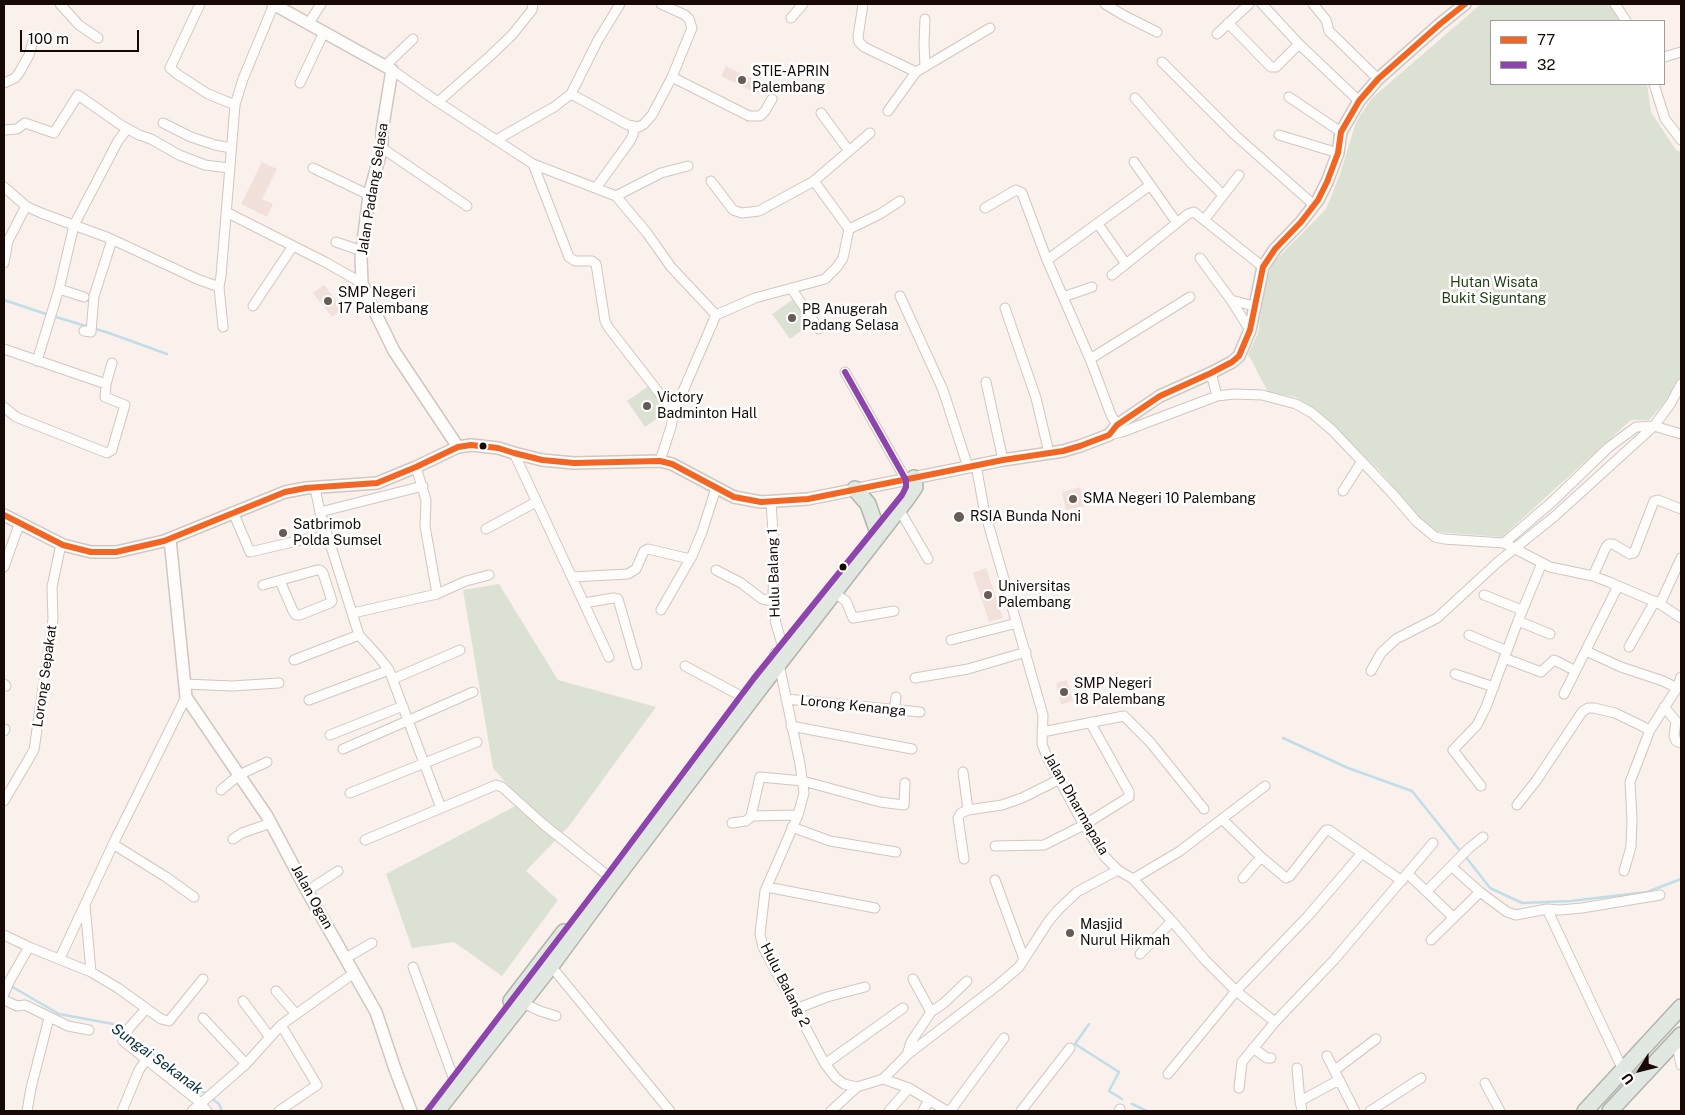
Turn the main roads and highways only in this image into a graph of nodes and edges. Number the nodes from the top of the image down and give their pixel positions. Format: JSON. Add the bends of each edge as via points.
{"nodes":[{"id":1,"x":274,"y":4,"type":"edge"},
{"id":2,"x":1465,"y":4,"type":"edge"},
{"id":3,"x":458,"y":447,"type":"junction"},
{"id":4,"x":910,"y":479,"type":"junction"},
{"id":5,"x":855,"y":489,"type":"junction"},
{"id":6,"x":4,"y":515,"type":"edge"},
{"id":7,"x":876,"y":527,"type":"junction"},
{"id":8,"x":170,"y":539,"type":"junction"},
{"id":9,"x":779,"y":654,"type":"junction"},
{"id":10,"x":1681,"y":1007,"type":"edge"},
{"id":11,"x":1679,"y":1038,"type":"edge"},
{"id":12,"x":438,"y":1110,"type":"edge"},
{"id":13,"x":411,"y":1111,"type":"edge"},
{"id":14,"x":1584,"y":1111,"type":"edge"},
{"id":15,"x":1610,"y":1111,"type":"edge"}],
"edges":[{"from":1,"to":3,"type":"main road","name":"Jalan Padang Selasa","via":[[388,68],[382,148],[369,195],[362,252],[362,283],[394,351]]},
{"from":2,"to":4,"type":"main road","via":[[1378,79],[1359,101],[1341,132],[1338,153],[1314,205],[1263,267],[1250,330],[1239,356],[1232,362],[1160,396],[1117,425],[1108,435],[1080,446]]},
{"from":3,"to":5,"type":"main road","via":[[486,446],[542,460],[574,463],[660,461],[672,464],[734,497],[761,502],[808,499]]},
{"from":3,"to":8,"type":"main road","via":[[377,483],[286,492]]},
{"from":4,"to":5,"type":"main road"},
{"from":4,"to":7,"type":"highway","via":[[902,495]]},
{"from":4,"to":9,"type":"highway","via":[[915,487],[899,509]]},
{"from":5,"to":7,"type":"highway","via":[[868,504]]},
{"from":6,"to":8,"type":"main road","via":[[61,544],[91,552],[116,552]]},
{"from":7,"to":9,"type":"highway"},
{"from":8,"to":13,"type":"main road","name":"Jalan Ogan","via":[[186,696],[271,823],[376,1012]]},
{"from":9,"to":12,"type":"highway","via":[[551,966]]},
{"from":9,"to":12,"type":"highway","via":[[741,696],[452,1078]]},
{"from":10,"to":14,"type":"highway"},
{"from":11,"to":15,"type":"highway"}]}
